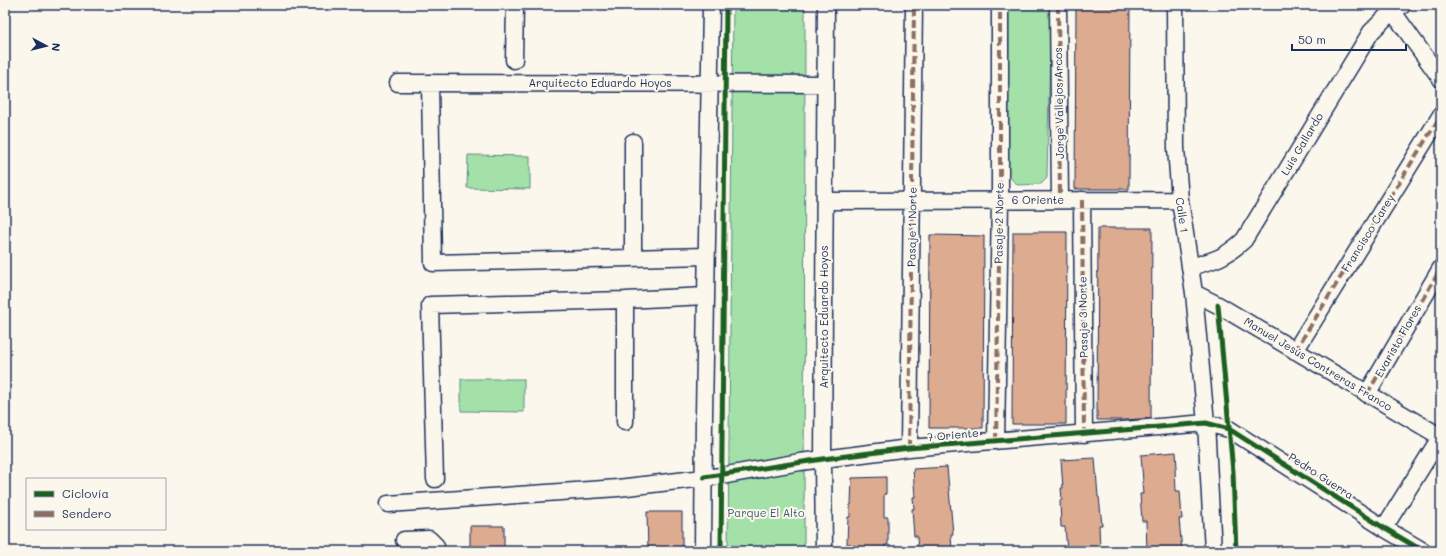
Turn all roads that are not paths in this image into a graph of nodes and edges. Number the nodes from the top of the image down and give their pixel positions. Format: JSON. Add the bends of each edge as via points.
{"nodes":[{"id":1,"x":515,"y":5,"type":"edge"},
{"id":2,"x":711,"y":5,"type":"edge"},
{"id":3,"x":826,"y":5,"type":"edge"},
{"id":4,"x":914,"y":5,"type":"edge"},
{"id":5,"x":1000,"y":5,"type":"edge"},
{"id":6,"x":1058,"y":5,"type":"edge"},
{"id":7,"x":1175,"y":5,"type":"edge"},
{"id":8,"x":1394,"y":7,"type":"edge"},
{"id":9,"x":514,"y":60,"type":"dead end"},
{"id":10,"x":1441,"y":79,"type":"edge"},
{"id":11,"x":398,"y":83,"type":"dead end"},
{"id":12,"x":430,"y":83,"type":"junction"},
{"id":13,"x":709,"y":84,"type":"junction"},
{"id":14,"x":825,"y":84,"type":"junction"},
{"id":15,"x":1441,"y":115,"type":"edge"},
{"id":16,"x":633,"y":142,"type":"dead end"},
{"id":17,"x":1060,"y":200,"type":"junction"},
{"id":18,"x":1082,"y":200,"type":"junction"},
{"id":19,"x":1180,"y":200,"type":"junction"},
{"id":20,"x":825,"y":201,"type":"junction"},
{"id":21,"x":912,"y":201,"type":"junction"},
{"id":22,"x":1000,"y":201,"type":"junction"},
{"id":23,"x":706,"y":256,"type":"junction"},
{"id":24,"x":633,"y":258,"type":"junction"},
{"id":25,"x":1190,"y":267,"type":"junction"},
{"id":26,"x":1441,"y":268,"type":"edge"},
{"id":27,"x":1194,"y":293,"type":"junction"},
{"id":28,"x":706,"y":296,"type":"junction"},
{"id":29,"x":625,"y":300,"type":"junction"},
{"id":30,"x":1295,"y":351,"type":"junction"},
{"id":31,"x":1367,"y":394,"type":"junction"},
{"id":32,"x":625,"y":422,"type":"dead end"},
{"id":33,"x":1206,"y":423,"type":"junction"},
{"id":34,"x":1084,"y":434,"type":"junction"},
{"id":35,"x":1441,"y":437,"type":"edge"},
{"id":36,"x":996,"y":441,"type":"junction"},
{"id":37,"x":909,"y":448,"type":"junction"},
{"id":38,"x":823,"y":459,"type":"junction"},
{"id":39,"x":704,"y":477,"type":"junction"},
{"id":40,"x":435,"y":479,"type":"dead end"},
{"id":41,"x":388,"y":504,"type":"dead end"},
{"id":42,"x":1384,"y":528,"type":"junction"},
{"id":43,"x":404,"y":540,"type":"dead end"},
{"id":44,"x":436,"y":551,"type":"edge"},
{"id":45,"x":703,"y":551,"type":"edge"},
{"id":46,"x":824,"y":551,"type":"edge"},
{"id":47,"x":1213,"y":551,"type":"edge"},
{"id":48,"x":1423,"y":551,"type":"edge"}],
"edges":[{"from":1,"to":9,"type":"street"},
{"from":2,"to":13,"type":"street"},
{"from":3,"to":14,"type":"street","name":"Arquitecto Eduardo Hoyos"},
{"from":4,"to":21,"type":"street","name":"Pasaje 1 Norte"},
{"from":5,"to":22,"type":"street","name":"Pasaje 2 Norte"},
{"from":6,"to":17,"type":"street","name":"Jorge Vallejos Arcos"},
{"from":7,"to":19,"type":"street","name":"Calle 1","via":[[1176,148]]},
{"from":8,"to":10,"type":"street"},
{"from":8,"to":25,"type":"street","name":"Luis Gallardo","via":[[1371,32],[1244,240],[1230,253]]},
{"from":11,"to":12,"type":"street","name":"Arquitecto Eduardo Hoyos"},
{"from":12,"to":13,"type":"street","name":"Arquitecto Eduardo Hoyos"},
{"from":12,"to":24,"type":"street","via":[[433,263]]},
{"from":13,"to":14,"type":"street","name":"Arquitecto Eduardo Hoyos"},
{"from":13,"to":23,"type":"street"},
{"from":14,"to":20,"type":"street","name":"Arquitecto Eduardo Hoyos"},
{"from":15,"to":30,"type":"street","name":"Francisco Carey"},
{"from":16,"to":24,"type":"street"},
{"from":17,"to":18,"type":"street","name":"6 Oriente"},
{"from":17,"to":22,"type":"street","name":"6 Oriente"},
{"from":18,"to":19,"type":"street","name":"6 Oriente"},
{"from":18,"to":34,"type":"street","name":"Pasaje 3 Norte"},
{"from":19,"to":25,"type":"street","name":"Calle 1"},
{"from":20,"to":21,"type":"street","name":"6 Oriente"},
{"from":20,"to":38,"type":"street","name":"Arquitecto Eduardo Hoyos"},
{"from":21,"to":22,"type":"street","name":"6 Oriente"},
{"from":21,"to":37,"type":"street","name":"Pasaje 1 Norte"},
{"from":22,"to":36,"type":"street","name":"Pasaje 2 Norte"},
{"from":23,"to":24,"type":"street"},
{"from":23,"to":28,"type":"street"},
{"from":25,"to":27,"type":"street","name":"Calle 1"},
{"from":26,"to":31,"type":"street","name":"Evaristo Flores"},
{"from":27,"to":30,"type":"street","name":"Manuel Jesús Contreras Franco"},
{"from":27,"to":33,"type":"street","name":"Calle 1"},
{"from":28,"to":29,"type":"street"},
{"from":28,"to":39,"type":"street"},
{"from":29,"to":32,"type":"street"},
{"from":29,"to":40,"type":"street","via":[[430,305]]},
{"from":30,"to":31,"type":"street","name":"Manuel Jesús Contreras Franco"},
{"from":31,"to":35,"type":"street","name":"Manuel Jesús Contreras Franco"},
{"from":33,"to":34,"type":"street","name":"7 Oriente"},
{"from":33,"to":42,"type":"street","name":"Pedro Guerra","via":[[1229,429]]},
{"from":33,"to":47,"type":"street","name":"Calle 1"},
{"from":34,"to":36,"type":"street","name":"7 Oriente"},
{"from":35,"to":42,"type":"street"},
{"from":36,"to":37,"type":"street","name":"7 Oriente"},
{"from":37,"to":38,"type":"street","name":"7 Oriente"},
{"from":38,"to":39,"type":"street","name":"7 Oriente"},
{"from":38,"to":46,"type":"street","name":"Arquitecto Eduardo Hoyos"},
{"from":39,"to":41,"type":"street","name":"7 Oriente","via":[[618,488]]},
{"from":39,"to":45,"type":"street"},
{"from":42,"to":48,"type":"street","name":"Pedro Guerra"},
{"from":43,"to":44,"type":"street","via":[[429,539],[436,546]]}]}
